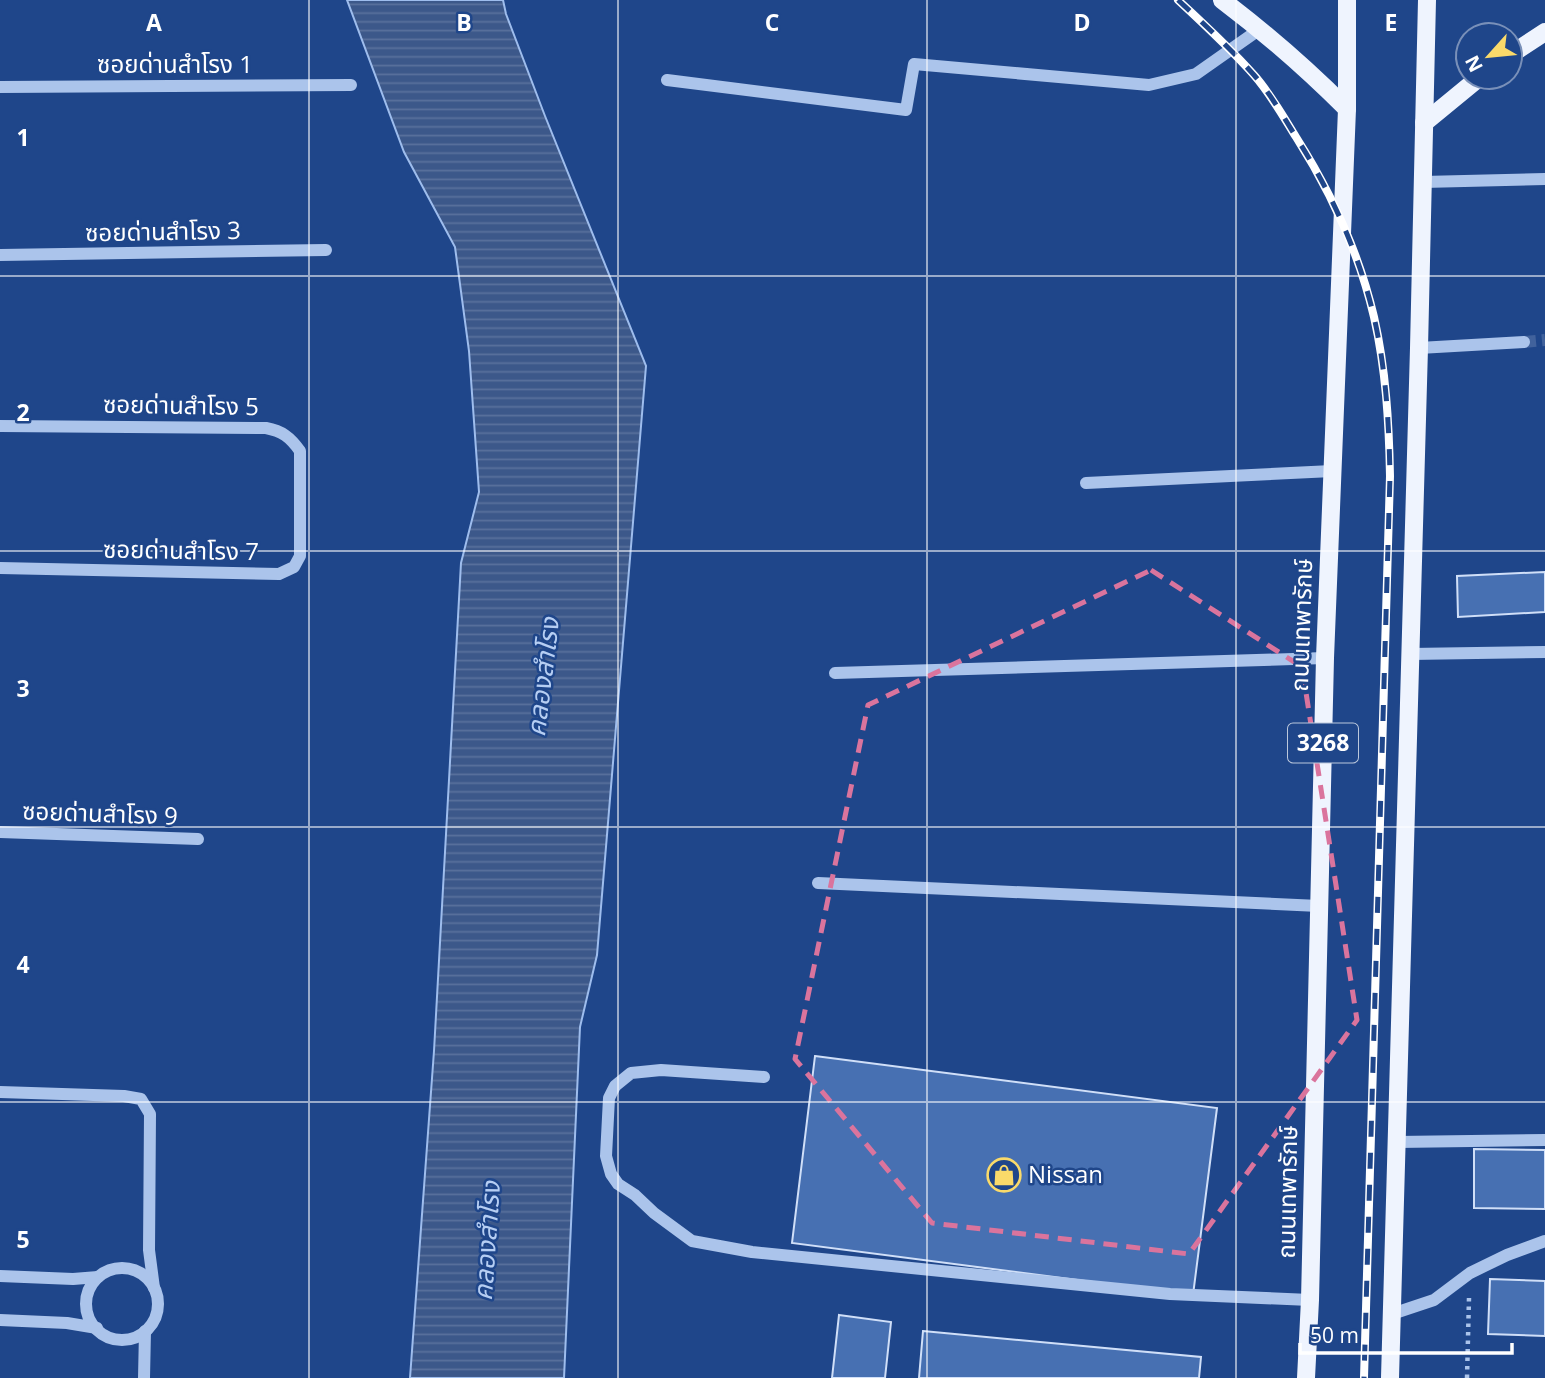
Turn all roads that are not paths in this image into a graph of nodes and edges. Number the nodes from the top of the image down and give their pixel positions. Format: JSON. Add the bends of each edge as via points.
{"nodes":[{"id":1,"x":1222,"y":0,"type":"edge"},
{"id":2,"x":1347,"y":0,"type":"edge"},
{"id":3,"x":1427,"y":0,"type":"edge"},
{"id":4,"x":1260,"y":29,"type":"junction"},
{"id":5,"x":1545,"y":32,"type":"edge"},
{"id":6,"x":1524,"y":46,"type":"edge"},
{"id":7,"x":667,"y":80,"type":"dead end"},
{"id":8,"x":351,"y":85,"type":"dead end"},
{"id":9,"x":0,"y":87,"type":"edge"},
{"id":10,"x":1463,"y":91,"type":"edge"},
{"id":11,"x":1347,"y":109,"type":"junction"},
{"id":12,"x":1424,"y":123,"type":"junction"},
{"id":13,"x":1545,"y":179,"type":"edge"},
{"id":14,"x":1423,"y":182,"type":"junction"},
{"id":15,"x":326,"y":250,"type":"dead end"},
{"id":16,"x":0,"y":255,"type":"edge"},
{"id":17,"x":1524,"y":342,"type":"tunnel mouth"},
{"id":18,"x":1419,"y":348,"type":"junction"},
{"id":19,"x":0,"y":426,"type":"edge"},
{"id":20,"x":1332,"y":471,"type":"junction"},
{"id":21,"x":1086,"y":483,"type":"dead end"},
{"id":22,"x":300,"y":503,"type":"joint"},
{"id":23,"x":0,"y":568,"type":"edge"},
{"id":24,"x":1545,"y":653,"type":"edge"},
{"id":25,"x":1410,"y":654,"type":"junction"},
{"id":26,"x":1325,"y":658,"type":"junction"},
{"id":27,"x":835,"y":673,"type":"dead end"},
{"id":28,"x":0,"y":832,"type":"edge"},
{"id":29,"x":198,"y":839,"type":"dead end"},
{"id":30,"x":818,"y":883,"type":"dead end"},
{"id":31,"x":1319,"y":906,"type":"junction"},
{"id":32,"x":764,"y":1077,"type":"dead end"},
{"id":33,"x":0,"y":1092,"type":"edge"},
{"id":34,"x":1545,"y":1140,"type":"edge"},
{"id":35,"x":1396,"y":1142,"type":"junction"},
{"id":36,"x":1545,"y":1241,"type":"edge"},
{"id":37,"x":0,"y":1276,"type":"edge"},
{"id":38,"x":98,"y":1277,"type":"junction"},
{"id":39,"x":154,"y":1288,"type":"junction"},
{"id":40,"x":1310,"y":1300,"type":"junction"},
{"id":41,"x":1392,"y":1314,"type":"junction"},
{"id":42,"x":0,"y":1320,"type":"edge"},
{"id":43,"x":97,"y":1328,"type":"junction"},
{"id":44,"x":145,"y":1331,"type":"junction"},
{"id":45,"x":144,"y":1378,"type":"edge"},
{"id":46,"x":1306,"y":1378,"type":"edge"},
{"id":47,"x":1390,"y":1378,"type":"edge"}],
"edges":[{"from":1,"to":4,"type":"main road"},
{"from":2,"to":11,"type":"main road","name":"ถนนเทพารักษ์","number":"3268"},
{"from":3,"to":12,"type":"main road"},
{"from":4,"to":7,"type":"street","via":[[1196,74],[1149,85],[914,64],[906,110]]},
{"from":4,"to":11,"type":"main road"},
{"from":5,"to":6,"type":"main road"},
{"from":8,"to":9,"type":"street","name":"ซอยด่านสำโรง 1"},
{"from":10,"to":12,"type":"main road"},
{"from":11,"to":20,"type":"main road","name":"ถนนเทพารักษ์","number":"3268"},
{"from":12,"to":14,"type":"main road"},
{"from":13,"to":14,"type":"street"},
{"from":14,"to":18,"type":"main road"},
{"from":15,"to":16,"type":"street","name":"ซอยด่านสำโรง 3"},
{"from":17,"to":18,"type":"street"},
{"from":18,"to":25,"type":"main road"},
{"from":19,"to":22,"type":"street","name":"ซอยด่านสำโรง 5","via":[[282,431],[300,451]]},
{"from":20,"to":21,"type":"street"},
{"from":20,"to":26,"type":"main road","name":"ถนนเทพารักษ์","number":"3268"},
{"from":22,"to":23,"type":"street","name":"ซอยด่านสำโรง 7","via":[[300,555],[294,567],[279,574]]},
{"from":24,"to":25,"type":"street"},
{"from":25,"to":35,"type":"main road"},
{"from":26,"to":27,"type":"street"},
{"from":26,"to":31,"type":"main road","name":"ถนนเทพารักษ์","number":"3268"},
{"from":28,"to":29,"type":"street","name":"ซอยด่านสำโรง 9"},
{"from":30,"to":31,"type":"street"},
{"from":31,"to":40,"type":"main road","name":"ถนนเทพารักษ์","number":"3268"},
{"from":32,"to":40,"type":"street","via":[[661,1070],[631,1073],[609,1098],[606,1156],[611,1174],[692,1241],[752,1252],[1170,1294]]},
{"from":33,"to":39,"type":"street","via":[[141,1100],[150,1114],[149,1250]]},
{"from":34,"to":35,"type":"street"},
{"from":35,"to":41,"type":"main road"},
{"from":36,"to":41,"type":"street","via":[[1470,1273],[1434,1300]]},
{"from":37,"to":38,"type":"street"},
{"from":38,"to":39,"type":"street","via":[[126,1268],[138,1271]]},
{"from":38,"to":43,"type":"street","via":[[86,1304]]},
{"from":39,"to":44,"type":"street","via":[[157,1311]]},
{"from":40,"to":46,"type":"main road","name":"ถนนเทพารักษ์","number":"3268"},
{"from":41,"to":47,"type":"main road"},
{"from":42,"to":43,"type":"street"},
{"from":43,"to":44,"type":"street","via":[[102,1334],[125,1339]]},
{"from":44,"to":45,"type":"street"}]}
